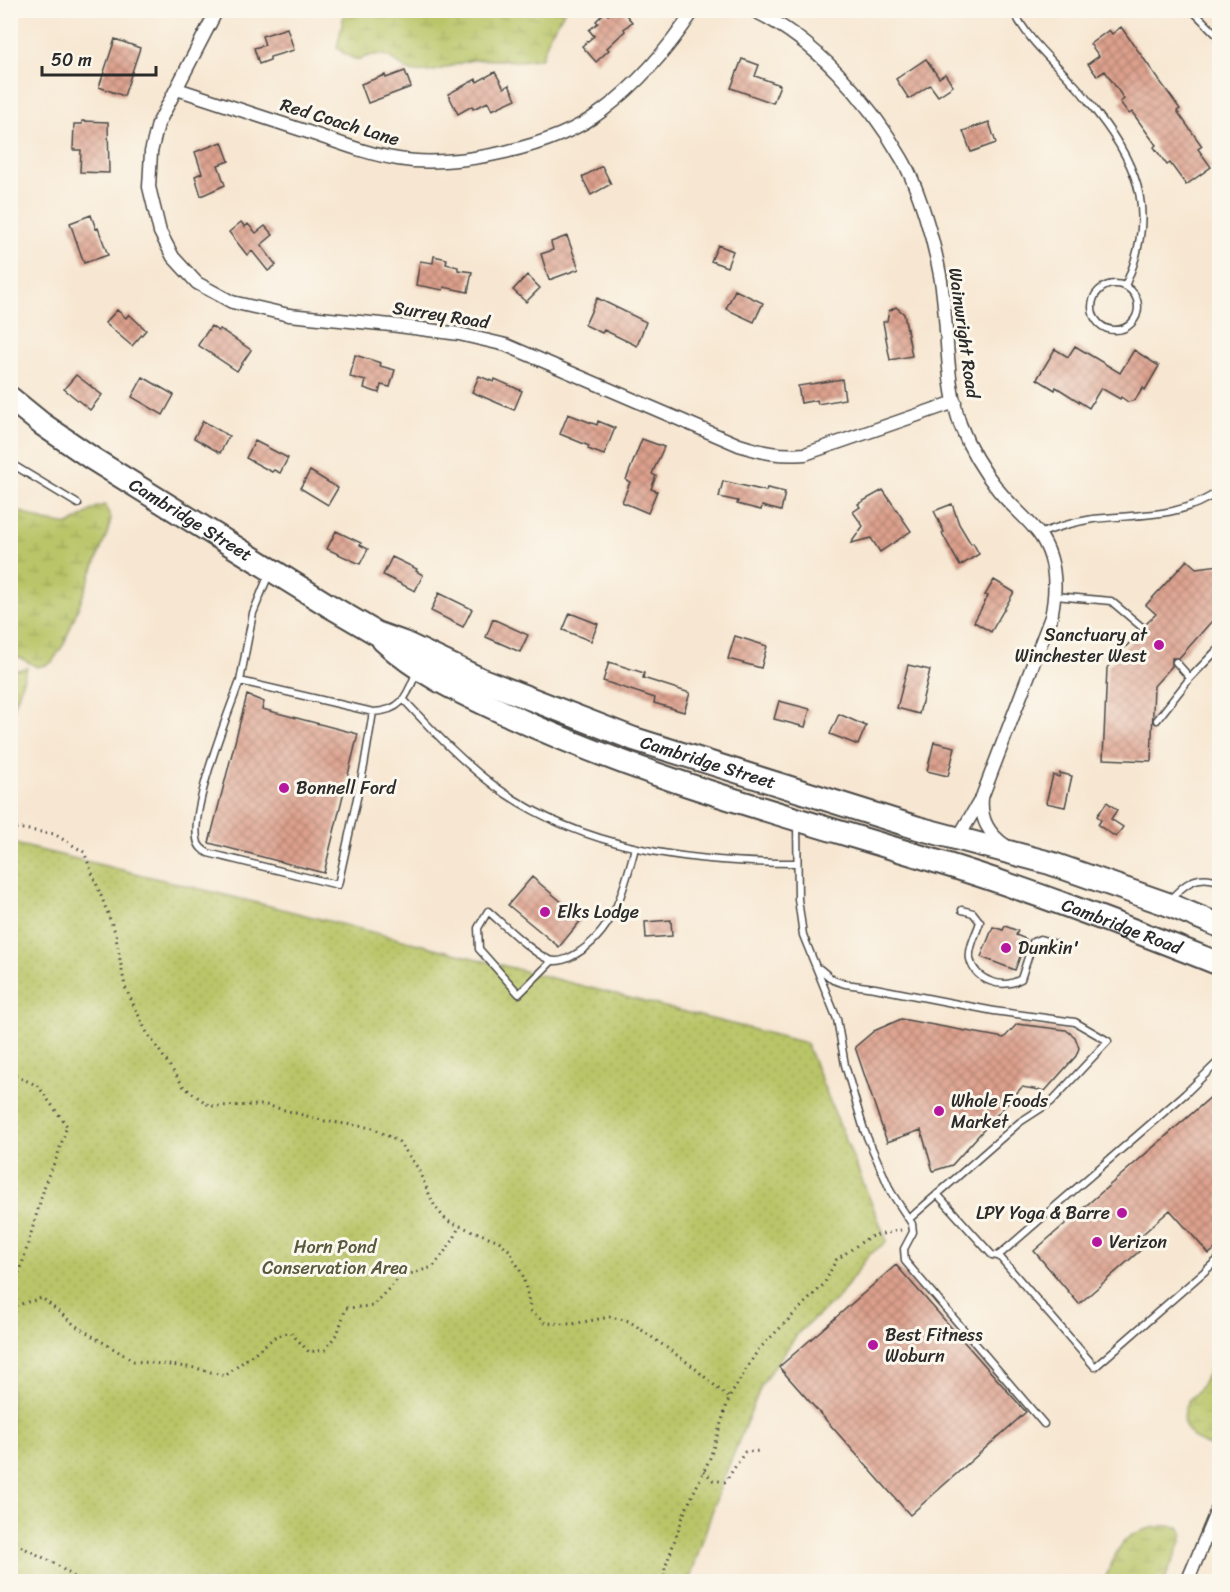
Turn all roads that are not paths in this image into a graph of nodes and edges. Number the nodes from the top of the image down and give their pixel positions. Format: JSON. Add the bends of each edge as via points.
{"nodes":[{"id":1,"x":217,"y":10,"type":"edge"},
{"id":2,"x":694,"y":10,"type":"edge"},
{"id":3,"x":752,"y":10,"type":"edge"},
{"id":4,"x":1013,"y":10,"type":"edge"},
{"id":5,"x":1192,"y":10,"type":"edge"},
{"id":6,"x":1220,"y":38,"type":"edge"},
{"id":7,"x":177,"y":89,"type":"junction"},
{"id":8,"x":1125,"y":286,"type":"junction"},
{"id":9,"x":10,"y":398,"type":"edge"},
{"id":10,"x":955,"y":402,"type":"junction"},
{"id":11,"x":10,"y":463,"type":"edge"},
{"id":12,"x":1220,"y":490,"type":"edge"},
{"id":13,"x":78,"y":504,"type":"dead end"},
{"id":14,"x":1039,"y":534,"type":"junction"},
{"id":15,"x":272,"y":568,"type":"junction"},
{"id":16,"x":1055,"y":596,"type":"junction"},
{"id":17,"x":1143,"y":628,"type":"dead end"},
{"id":18,"x":376,"y":633,"type":"junction"},
{"id":19,"x":1220,"y":647,"type":"edge"},
{"id":20,"x":1176,"y":662,"type":"dead end"},
{"id":21,"x":418,"y":669,"type":"junction"},
{"id":22,"x":1190,"y":678,"type":"junction"},
{"id":23,"x":240,"y":681,"type":"junction"},
{"id":24,"x":404,"y":700,"type":"junction"},
{"id":25,"x":373,"y":712,"type":"junction"},
{"id":26,"x":1157,"y":720,"type":"dead end"},
{"id":27,"x":804,"y":790,"type":"junction"},
{"id":28,"x":982,"y":797,"type":"junction"},
{"id":29,"x":797,"y":820,"type":"junction"},
{"id":30,"x":958,"y":838,"type":"junction"},
{"id":31,"x":636,"y":848,"type":"junction"},
{"id":32,"x":797,"y":863,"type":"junction"},
{"id":33,"x":1050,"y":863,"type":"junction"},
{"id":34,"x":1220,"y":882,"type":"edge"},
{"id":35,"x":1023,"y":890,"type":"joint"},
{"id":36,"x":1167,"y":904,"type":"junction"},
{"id":37,"x":962,"y":910,"type":"dead end"},
{"id":38,"x":1220,"y":926,"type":"edge"},
{"id":39,"x":1056,"y":944,"type":"dead end"},
{"id":40,"x":552,"y":961,"type":"junction"},
{"id":41,"x":815,"y":964,"type":"junction"},
{"id":42,"x":1220,"y":964,"type":"edge"},
{"id":43,"x":1220,"y":1060,"type":"edge"},
{"id":44,"x":937,"y":1194,"type":"junction"},
{"id":45,"x":909,"y":1219,"type":"junction"},
{"id":46,"x":999,"y":1256,"type":"junction"},
{"id":47,"x":1220,"y":1258,"type":"edge"},
{"id":48,"x":1044,"y":1424,"type":"dead end"},
{"id":49,"x":1220,"y":1503,"type":"edge"},
{"id":50,"x":1186,"y":1581,"type":"edge"}],
"edges":[{"from":1,"to":7,"type":"street","name":"Surrey Road"},
{"from":2,"to":7,"type":"street","name":"Red Coach Lane","via":[[670,45],[602,112],[564,133],[486,156],[443,162],[368,154]]},
{"from":3,"to":10,"type":"street","name":"Wainwright Road","via":[[794,35],[826,62],[860,98],[903,160],[918,194],[940,276]]},
{"from":4,"to":8,"type":"lane","via":[[1034,42],[1073,82],[1109,128],[1130,163],[1142,207],[1142,223]]},
{"from":5,"to":6,"type":"lane"},
{"from":7,"to":10,"type":"street","name":"Surrey Road","via":[[158,124],[151,152],[149,187],[160,232],[173,257],[197,282],[232,302],[289,315],[459,334],[506,345],[766,454],[805,454]]},
{"from":8,"to":8,"type":"lane","via":[[1104,286],[1093,299],[1092,314],[1107,330],[1123,329],[1136,316],[1137,300]]},
{"from":9,"to":15,"type":"highway","name":"Cambridge Street","via":[[93,459]]},
{"from":10,"to":14,"type":"street","name":"Wainwright Road","via":[[967,439],[987,475]]},
{"from":11,"to":13,"type":"lane"},
{"from":12,"to":14,"type":"lane","via":[[1171,513],[1094,519]]},
{"from":14,"to":16,"type":"street","name":"Wainwright Road","via":[[1052,565]]},
{"from":15,"to":18,"type":"highway","name":"Cambridge Street"},
{"from":15,"to":23,"type":"lane","via":[[253,613]]},
{"from":16,"to":17,"type":"lane","via":[[1111,601]]},
{"from":16,"to":28,"type":"street","name":"Wainwright Road","via":[[1051,617]]},
{"from":18,"to":21,"type":"highway","name":"Cambridge Street"},
{"from":18,"to":27,"type":"highway","name":"Cambridge Street","via":[[623,735]]},
{"from":19,"to":22,"type":"lane"},
{"from":20,"to":22,"type":"lane"},
{"from":21,"to":24,"type":"lane"},
{"from":21,"to":29,"type":"highway","name":"Cambridge Street","via":[[565,741]]},
{"from":22,"to":26,"type":"lane"},
{"from":23,"to":25,"type":"lane"},
{"from":23,"to":25,"type":"lane","via":[[216,745],[199,812],[198,844],[207,853],[338,885]]},
{"from":24,"to":25,"type":"lane","via":[[395,707]]},
{"from":24,"to":31,"type":"lane","via":[[451,749],[498,788],[565,825]]},
{"from":27,"to":29,"type":"highway"},
{"from":27,"to":30,"type":"highway","name":"Cambridge Street"},
{"from":28,"to":30,"type":"street","name":"Wainwright Road"},
{"from":28,"to":33,"type":"street","via":[[985,823],[995,838],[1008,848]]},
{"from":29,"to":32,"type":"lane"},
{"from":29,"to":35,"type":"highway","name":"Cambridge Street"},
{"from":30,"to":33,"type":"highway","name":"Cambridge Street"},
{"from":31,"to":32,"type":"lane","via":[[732,861]]},
{"from":31,"to":40,"type":"lane","via":[[621,897],[606,926],[585,948],[564,960]]},
{"from":32,"to":41,"type":"lane","via":[[799,918]]},
{"from":33,"to":36,"type":"highway","name":"Cambridge Road"},
{"from":34,"to":36,"type":"lane","via":[[1200,878],[1180,889]]},
{"from":35,"to":42,"type":"highway","name":"Cambridge Road"},
{"from":36,"to":38,"type":"highway","name":"Cambridge Road"},
{"from":37,"to":39,"type":"lane","via":[[973,913],[980,922],[970,952],[978,974],[1002,985],[1021,979],[1033,942],[1040,939]]},
{"from":40,"to":40,"type":"lane","via":[[534,950],[488,911],[478,928],[479,949],[519,994]]},
{"from":41,"to":44,"type":"lane","via":[[827,976],[845,984],[1075,1022],[1108,1041],[1051,1102],[1020,1122]]},
{"from":41,"to":45,"type":"lane","via":[[837,1019],[845,1065],[864,1130],[891,1192]]},
{"from":43,"to":46,"type":"lane"},
{"from":44,"to":45,"type":"lane"},
{"from":44,"to":46,"type":"lane","via":[[992,1255]]},
{"from":45,"to":48,"type":"lane","via":[[912,1228],[904,1249],[909,1267]]},
{"from":46,"to":47,"type":"lane","via":[[1095,1367]]},
{"from":49,"to":50,"type":"street"}]}
